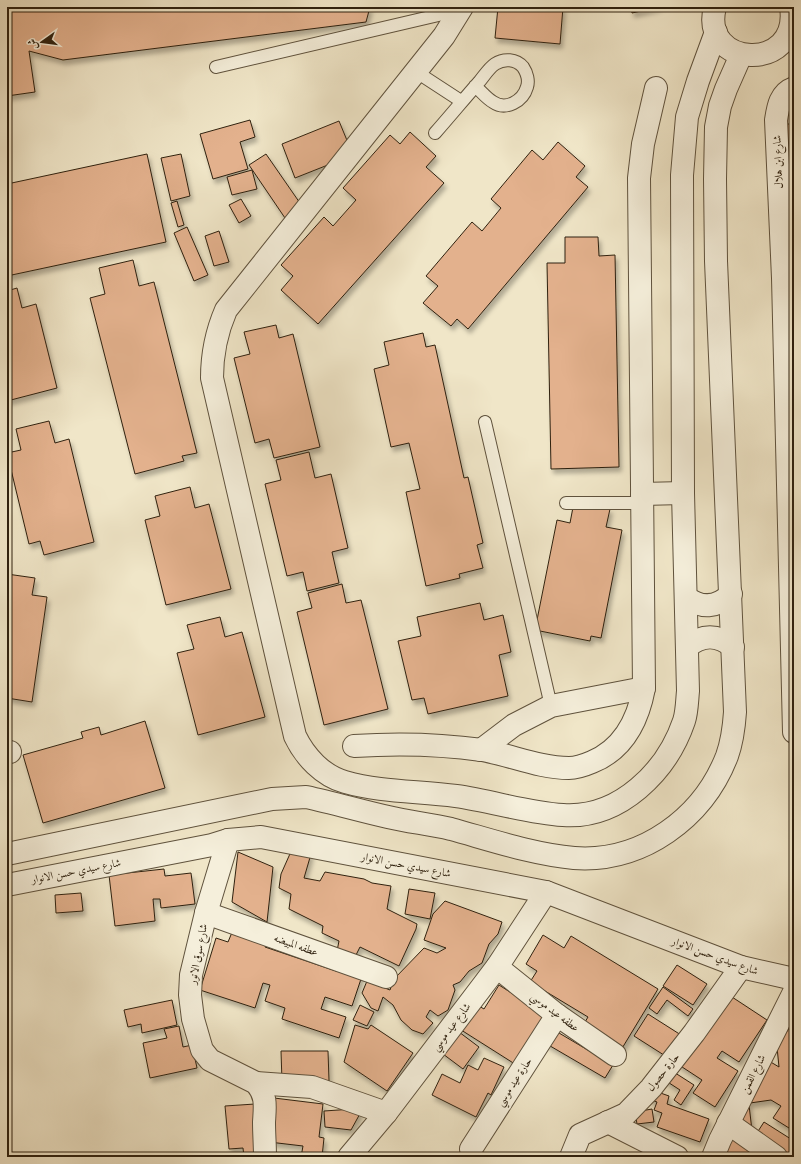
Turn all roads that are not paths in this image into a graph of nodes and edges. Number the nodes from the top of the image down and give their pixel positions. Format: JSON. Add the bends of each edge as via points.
{"nodes":[{"id":1,"x":715,"y":7,"type":"edge"},
{"id":2,"x":791,"y":7,"type":"edge"},
{"id":3,"x":462,"y":8,"type":"edge"},
{"id":4,"x":716,"y":32,"type":"junction"},
{"id":5,"x":794,"y":54,"type":"edge"},
{"id":6,"x":741,"y":55,"type":"junction"},
{"id":7,"x":762,"y":56,"type":"junction"},
{"id":8,"x":216,"y":67,"type":"dead end"},
{"id":9,"x":415,"y":71,"type":"junction"},
{"id":10,"x":475,"y":86,"type":"dead end"},
{"id":11,"x":656,"y":88,"type":"dead end"},
{"id":12,"x":794,"y":88,"type":"edge"},
{"id":13,"x":461,"y":101,"type":"junction"},
{"id":14,"x":435,"y":133,"type":"dead end"},
{"id":15,"x":485,"y":422,"type":"dead end"},
{"id":16,"x":790,"y":440,"type":"edge"},
{"id":17,"x":683,"y":493,"type":"junction"},
{"id":18,"x":642,"y":498,"type":"junction"},
{"id":19,"x":566,"y":504,"type":"dead end"},
{"id":20,"x":731,"y":594,"type":"junction"},
{"id":21,"x":686,"y":597,"type":"junction"},
{"id":22,"x":688,"y":647,"type":"junction"},
{"id":23,"x":733,"y":647,"type":"junction"},
{"id":24,"x":644,"y":688,"type":"junction"},
{"id":25,"x":551,"y":706,"type":"junction"},
{"id":26,"x":794,"y":732,"type":"edge"},
{"id":27,"x":354,"y":746,"type":"dead end"},
{"id":28,"x":481,"y":750,"type":"junction"},
{"id":29,"x":344,"y":782,"type":"junction"},
{"id":30,"x":339,"y":806,"type":"junction"},
{"id":31,"x":228,"y":840,"type":"junction"},
{"id":32,"x":7,"y":854,"type":"edge"},
{"id":33,"x":7,"y":885,"type":"edge"},
{"id":34,"x":546,"y":892,"type":"junction"},
{"id":35,"x":206,"y":913,"type":"junction"},
{"id":36,"x":497,"y":967,"type":"junction"},
{"id":37,"x":741,"y":967,"type":"junction"},
{"id":38,"x":386,"y":977,"type":"dead end"},
{"id":39,"x":794,"y":979,"type":"edge"},
{"id":40,"x":794,"y":992,"type":"edge"},
{"id":41,"x":557,"y":1015,"type":"junction"},
{"id":42,"x":615,"y":1055,"type":"dead end"},
{"id":43,"x":256,"y":1083,"type":"junction"},
{"id":44,"x":386,"y":1112,"type":"junction"},
{"id":45,"x":608,"y":1122,"type":"junction"},
{"id":46,"x":728,"y":1123,"type":"junction"},
{"id":47,"x":471,"y":1149,"type":"dead end"},
{"id":48,"x":265,"y":1157,"type":"edge"},
{"id":49,"x":349,"y":1157,"type":"edge"},
{"id":50,"x":571,"y":1157,"type":"edge"},
{"id":51,"x":677,"y":1157,"type":"edge"},
{"id":52,"x":713,"y":1157,"type":"edge"},
{"id":53,"x":776,"y":1157,"type":"edge"}],
"edges":[{"from":1,"to":4,"type":"street"},
{"from":2,"to":7,"type":"street","via":[[791,26],[787,36],[776,48]]},
{"from":3,"to":8,"type":"lane"},
{"from":3,"to":9,"type":"street"},
{"from":4,"to":6,"type":"street","via":[[730,50]]},
{"from":4,"to":17,"type":"street","via":[[692,98],[684,144],[681,235]]},
{"from":5,"to":7,"type":"street"},
{"from":6,"to":7,"type":"street"},
{"from":6,"to":20,"type":"street","via":[[726,89],[716,127],[715,179],[716,261]]},
{"from":9,"to":13,"type":"lane"},
{"from":9,"to":29,"type":"street","via":[[226,310],[217,331],[212,354],[212,378],[216,401],[295,736],[309,759],[322,770]]},
{"from":10,"to":13,"type":"lane"},
{"from":11,"to":18,"type":"street","via":[[643,144],[639,178]]},
{"from":12,"to":16,"type":"street","name":"شارع ابن هلال","via":[[782,96],[776,120]]},
{"from":13,"to":14,"type":"lane"},
{"from":15,"to":25,"type":"lane"},
{"from":16,"to":26,"type":"street","name":"شارع ابن هلال"},
{"from":17,"to":18,"type":"street"},
{"from":17,"to":21,"type":"street"},
{"from":18,"to":19,"type":"lane"},
{"from":18,"to":24,"type":"street"},
{"from":20,"to":21,"type":"street","via":[[717,604],[709,606],[693,602]]},
{"from":20,"to":23,"type":"street"},
{"from":21,"to":22,"type":"street"},
{"from":22,"to":23,"type":"street","via":[[702,638],[710,637],[722,640]]},
{"from":22,"to":29,"type":"street","via":[[688,691],[684,719],[671,751],[651,778],[638,789],[605,808],[585,814],[564,816],[455,796]]},
{"from":23,"to":30,"type":"street","via":[[733,734],[719,775],[698,805],[677,826],[640,847],[597,858],[553,855],[449,828]]},
{"from":24,"to":25,"type":"street"},
{"from":24,"to":28,"type":"street","via":[[630,730],[611,752],[584,765],[570,768],[552,766]]},
{"from":25,"to":28,"type":"street","via":[[514,725]]},
{"from":27,"to":28,"type":"street","via":[[410,744]]},
{"from":29,"to":30,"type":"street"},
{"from":30,"to":32,"type":"street","via":[[306,797],[286,797]]},
{"from":31,"to":33,"type":"street","name":"شارع سيدي حسن الانوار"},
{"from":31,"to":34,"type":"street","name":"شارع سيدي حسن الانوار","via":[[261,837]]},
{"from":31,"to":35,"type":"street","name":"شارع سوق الانور"},
{"from":34,"to":36,"type":"street","name":"شارع عيد موسي"},
{"from":34,"to":37,"type":"street","name":"شارع سيدي حسن الانوار"},
{"from":35,"to":38,"type":"street","name":"عطفه المبيضه"},
{"from":35,"to":43,"type":"street","name":"شارع سوق الانور","via":[[191,975],[190,995],[198,1038],[202,1050],[210,1060]]},
{"from":36,"to":41,"type":"street","name":"عطفه عيد موسي"},
{"from":36,"to":44,"type":"street","name":"شارع عيد موسي"},
{"from":37,"to":39,"type":"street","name":"شارع سيدي حسن الانوار"},
{"from":37,"to":45,"type":"street","name":"حارة حصول","via":[[651,1088],[626,1114]]},
{"from":40,"to":46,"type":"street","name":"شارع القمن"},
{"from":41,"to":42,"type":"street","name":"عطفه عيد موسي"},
{"from":41,"to":47,"type":"street","name":"حارة عيد موسي"},
{"from":43,"to":44,"type":"street","via":[[312,1087]]},
{"from":43,"to":48,"type":"street","via":[[262,1090],[266,1105]]},
{"from":44,"to":49,"type":"street","name":"شارع عيد موسي"},
{"from":45,"to":50,"type":"street","name":"حارة حصول","via":[[580,1135]]},
{"from":45,"to":51,"type":"street"},
{"from":46,"to":52,"type":"street","name":"شارع القمن"},
{"from":46,"to":53,"type":"street"}]}
